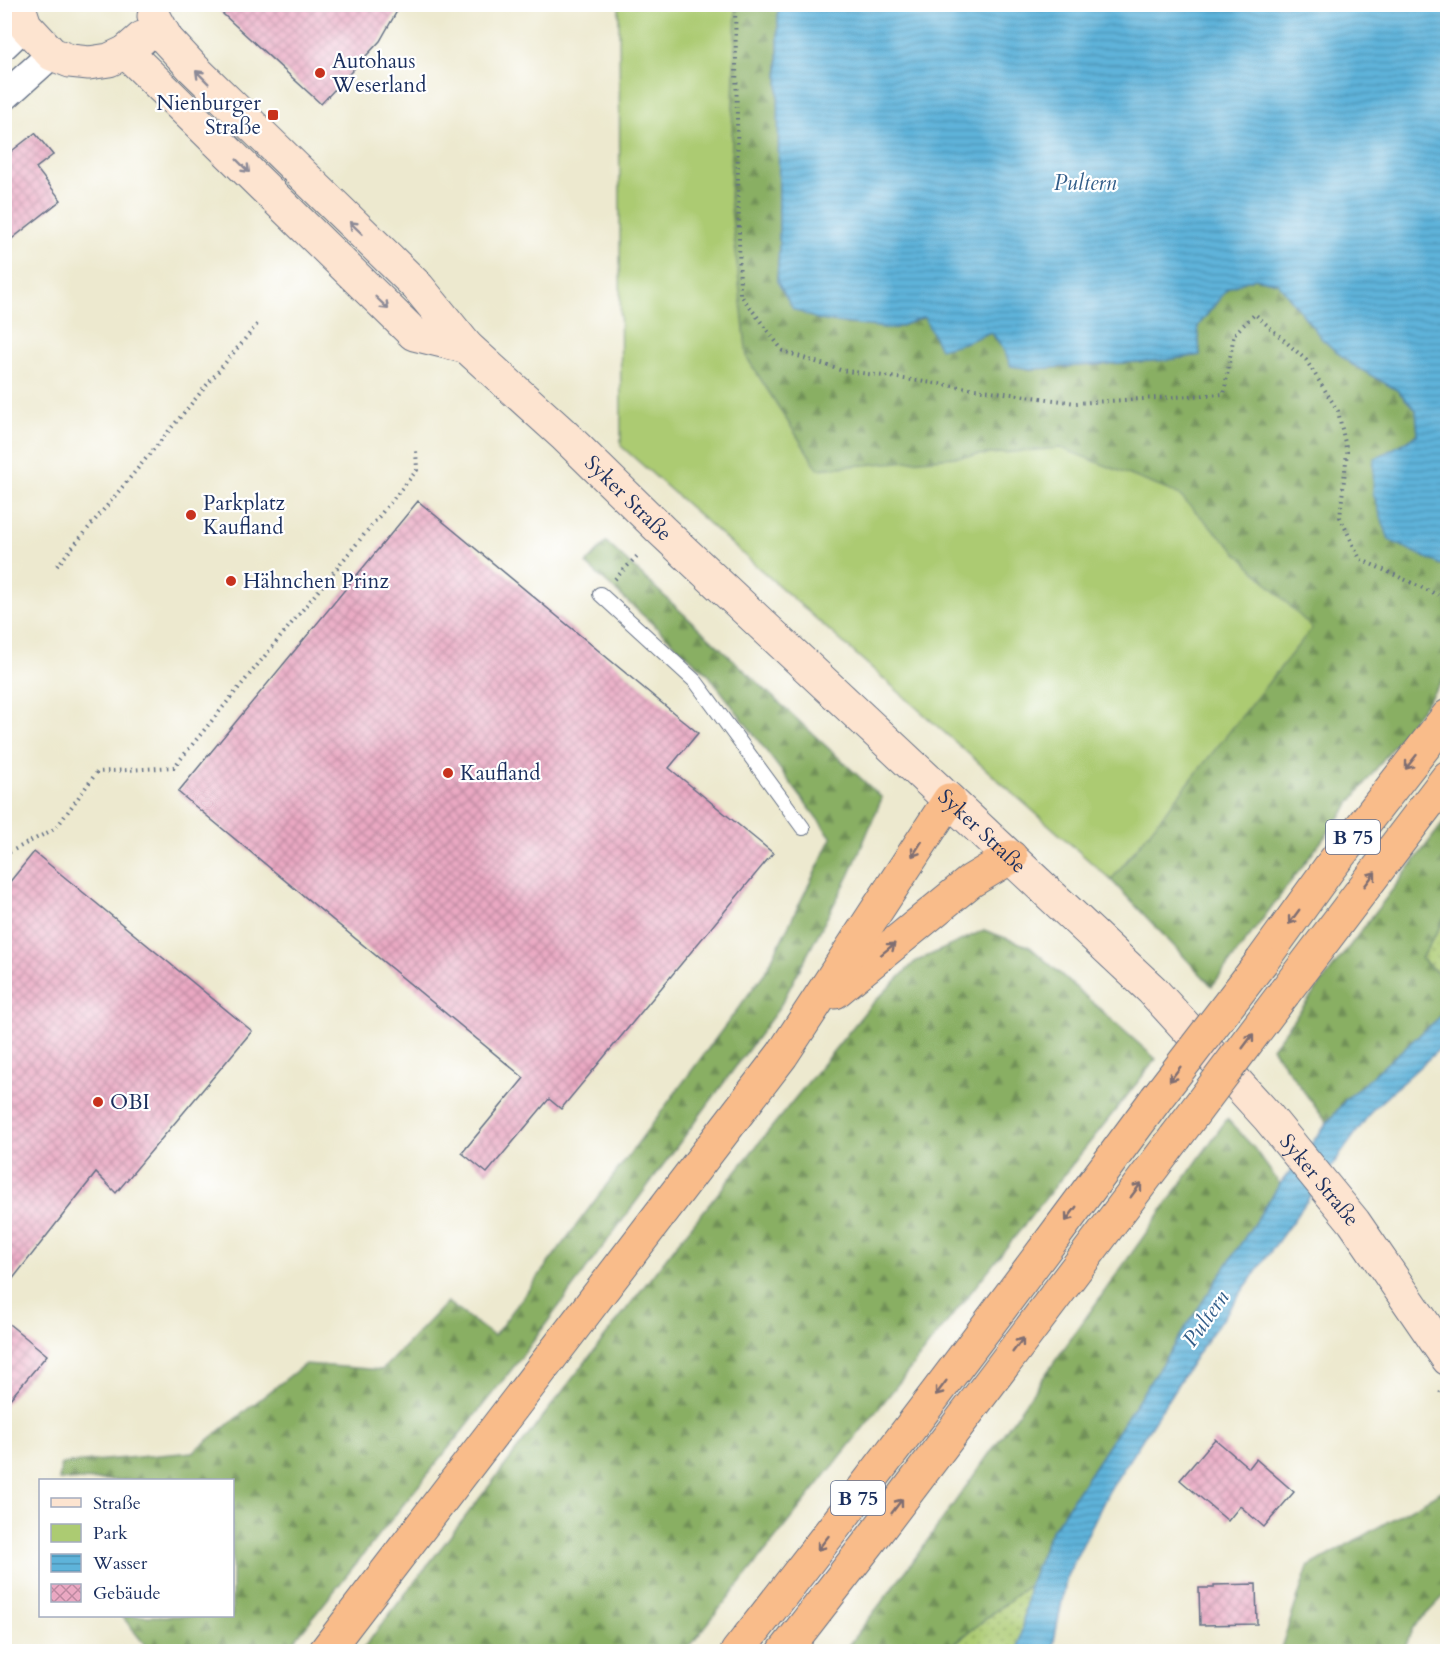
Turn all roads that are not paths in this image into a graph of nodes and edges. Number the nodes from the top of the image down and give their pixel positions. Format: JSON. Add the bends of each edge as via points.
{"nodes":[{"id":1,"x":155,"y":10,"type":"edge"},
{"id":2,"x":16,"y":25,"type":"edge"},
{"id":3,"x":126,"y":52,"type":"junction"},
{"id":4,"x":52,"y":54,"type":"junction"},
{"id":5,"x":4,"y":97,"type":"edge"},
{"id":6,"x":467,"y":347,"type":"junction"},
{"id":7,"x":600,"y":594,"type":"road end"},
{"id":8,"x":1448,"y":716,"type":"edge"},
{"id":9,"x":1448,"y":777,"type":"edge"},
{"id":10,"x":949,"y":800,"type":"junction"},
{"id":11,"x":803,"y":828,"type":"dead end"},
{"id":12,"x":1011,"y":857,"type":"junction"},
{"id":13,"x":811,"y":1012,"type":"junction"},
{"id":14,"x":1448,"y":1359,"type":"edge"},
{"id":15,"x":325,"y":1652,"type":"edge"},
{"id":16,"x":737,"y":1652,"type":"edge"},
{"id":17,"x":784,"y":1652,"type":"edge"}],
"edges":[{"from":1,"to":3,"type":"main road","via":[[147,31]]},
{"from":6,"to":1,"type":"main road","name":"Syker Straße","one_way":true,"via":[[418,287],[167,40]]},
{"from":2,"to":4,"type":"main road"},
{"from":3,"to":4,"type":"main road","via":[[89,63]]},
{"from":3,"to":6,"type":"main road","name":"Syker Straße","one_way":true,"via":[[414,334]]},
{"from":4,"to":5,"type":"street"},
{"from":6,"to":10,"type":"main road","name":"Syker Straße"},
{"from":7,"to":11,"type":"lane","via":[[696,682]]},
{"from":8,"to":16,"type":"highway","number":"B 75","one_way":true,"bridge":true,"via":[[1330,867],[977,1342]]},
{"from":17,"to":9,"type":"highway","number":"B 75","one_way":true,"bridge":true},
{"from":10,"to":12,"type":"main road","name":"Syker Straße"},
{"from":10,"to":13,"type":"highway","one_way":true},
{"from":13,"to":12,"type":"highway","one_way":true,"via":[[971,881]]},
{"from":12,"to":14,"type":"main road","name":"Syker Straße","via":[[1152,990],[1268,1117],[1354,1222]]},
{"from":13,"to":15,"type":"highway","via":[[775,1065]]}]}
